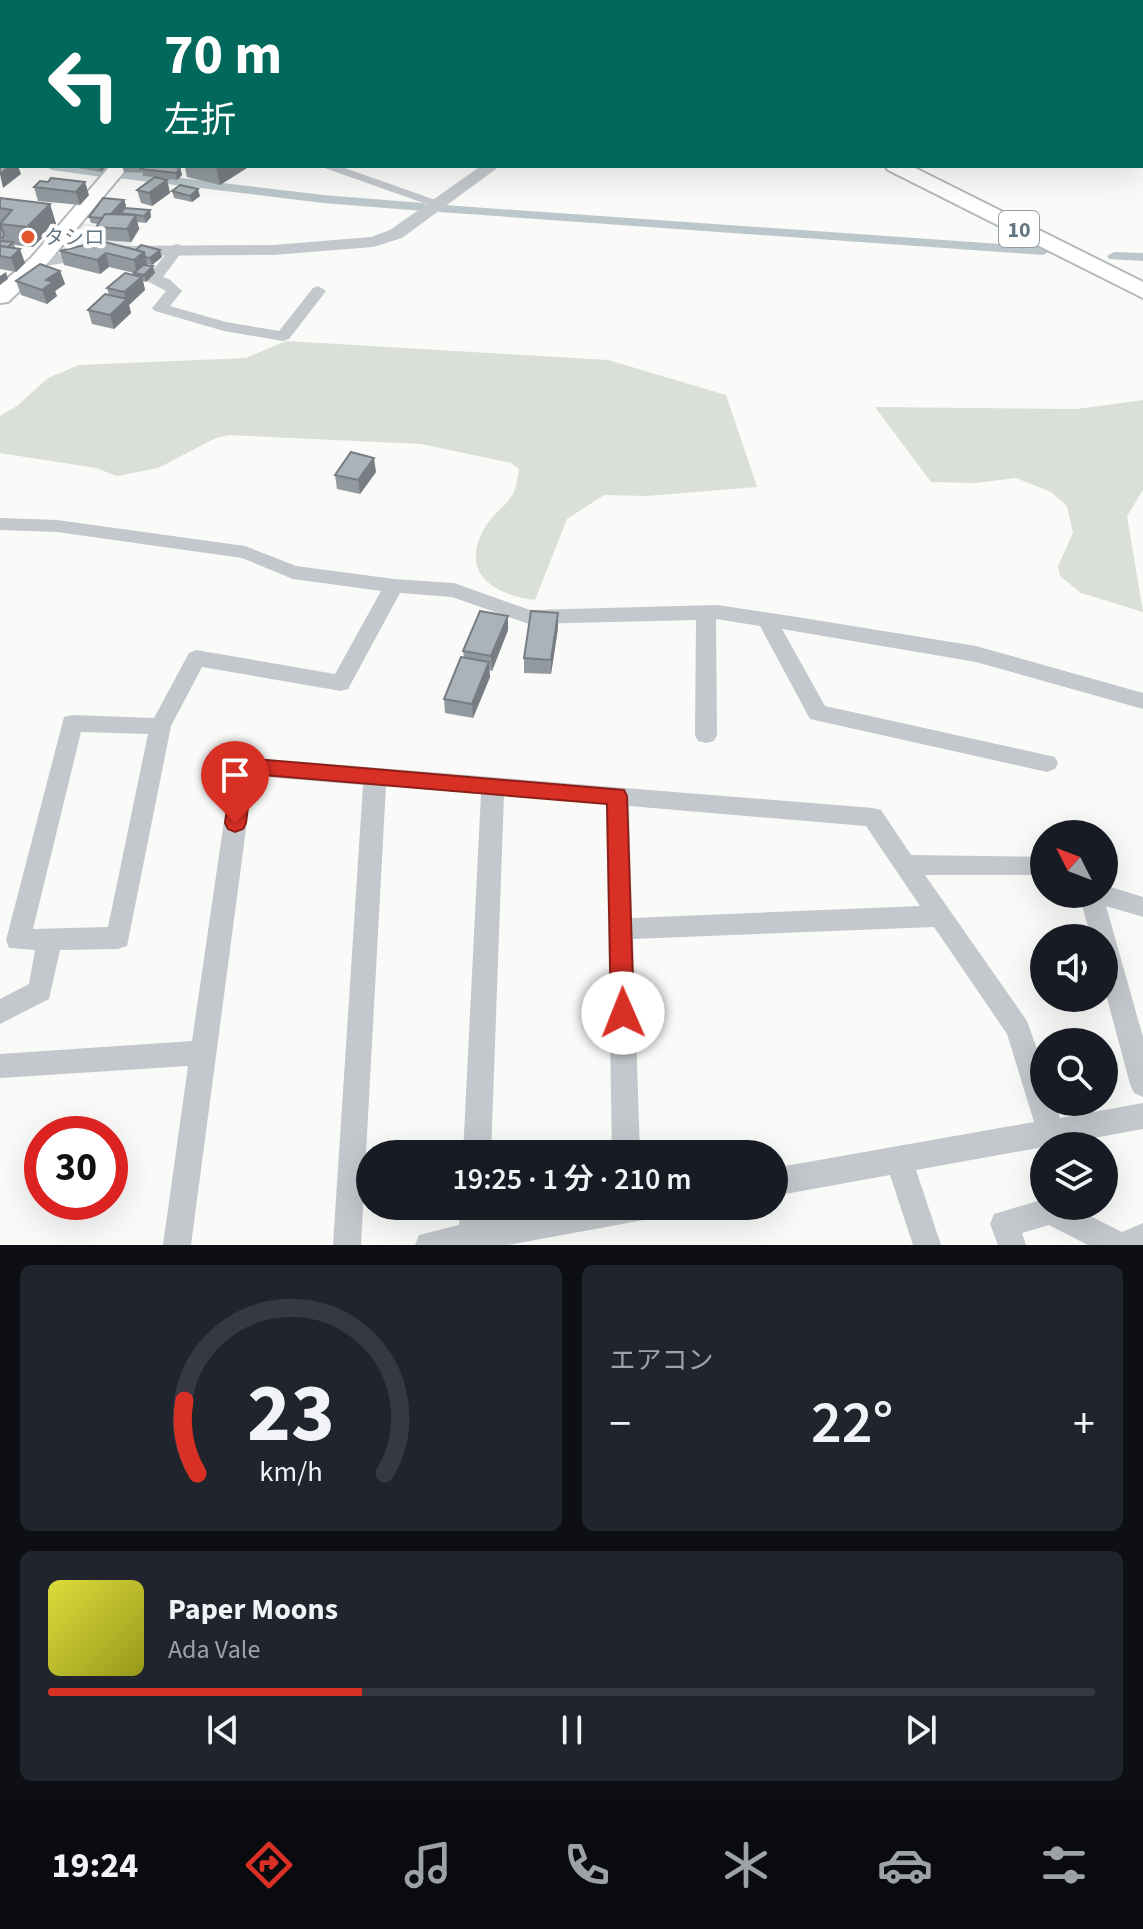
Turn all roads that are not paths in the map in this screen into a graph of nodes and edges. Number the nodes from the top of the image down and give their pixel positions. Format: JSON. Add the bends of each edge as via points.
{"nodes":[{"id":1,"x":118,"y":168,"type":"edge"},
{"id":2,"x":332,"y":168,"type":"edge"},
{"id":3,"x":489,"y":168,"type":"edge"},
{"id":4,"x":899,"y":168,"type":"edge"},
{"id":5,"x":917,"y":168,"type":"edge"},
{"id":6,"x":437,"y":203,"type":"junction"},
{"id":7,"x":178,"y":248,"type":"junction"},
{"id":8,"x":38,"y":262,"type":"junction"},
{"id":9,"x":1143,"y":281,"type":"edge"},
{"id":10,"x":318,"y":291,"type":"dead end"},
{"id":11,"x":1143,"y":291,"type":"edge"},
{"id":12,"x":0,"y":297,"type":"edge"},
{"id":13,"x":0,"y":524,"type":"edge"},
{"id":14,"x":394,"y":586,"type":"junction"},
{"id":15,"x":706,"y":613,"type":"junction"},
{"id":16,"x":767,"y":620,"type":"junction"},
{"id":17,"x":1143,"y":701,"type":"edge"},
{"id":18,"x":160,"y":726,"type":"junction"},
{"id":19,"x":706,"y":735,"type":"dead end"},
{"id":20,"x":1047,"y":763,"type":"dead end"},
{"id":21,"x":375,"y":776,"type":"junction"},
{"id":22,"x":493,"y":786,"type":"junction"},
{"id":23,"x":617,"y":796,"type":"junction"},
{"id":24,"x":905,"y":865,"type":"junction"},
{"id":25,"x":1030,"y":865,"type":"edge"},
{"id":26,"x":1118,"y":899,"type":"edge"},
{"id":27,"x":1143,"y":907,"type":"edge"},
{"id":28,"x":940,"y":916,"type":"junction"},
{"id":29,"x":620,"y":929,"type":"junction"},
{"id":30,"x":49,"y":940,"type":"junction"},
{"id":31,"x":1118,"y":992,"type":"edge"},
{"id":32,"x":0,"y":1012,"type":"edge"},
{"id":33,"x":203,"y":1053,"type":"junction"},
{"id":34,"x":0,"y":1066,"type":"edge"},
{"id":35,"x":1143,"y":1084,"type":"edge"},
{"id":36,"x":1143,"y":1116,"type":"edge"},
{"id":37,"x":1051,"y":1132,"type":"joint"},
{"id":38,"x":1030,"y":1136,"type":"edge"},
{"id":39,"x":478,"y":1140,"type":"edge"},
{"id":40,"x":626,"y":1140,"type":"edge"},
{"id":41,"x":899,"y":1160,"type":"junction"},
{"id":42,"x":788,"y":1180,"type":"edge"},
{"id":43,"x":474,"y":1220,"type":"edge"},
{"id":44,"x":564,"y":1220,"type":"edge"},
{"id":45,"x":473,"y":1237,"type":"junction"},
{"id":46,"x":1143,"y":1237,"type":"edge"},
{"id":47,"x":177,"y":1245,"type":"edge"},
{"id":48,"x":347,"y":1245,"type":"edge"},
{"id":49,"x":429,"y":1245,"type":"edge"},
{"id":50,"x":927,"y":1245,"type":"edge"},
{"id":51,"x":1012,"y":1245,"type":"edge"},
{"id":52,"x":1118,"y":1245,"type":"edge"},
{"id":53,"x":1125,"y":1245,"type":"edge"}],
"edges":[{"from":1,"to":8,"type":"main road"},
{"from":2,"to":6,"type":"street"},
{"from":3,"to":6,"type":"street"},
{"from":4,"to":11,"type":"main road","number":"10"},
{"from":5,"to":9,"type":"main road","number":"10"},
{"from":6,"to":7,"type":"street","via":[[396,234],[373,242],[273,250]]},
{"from":7,"to":8,"type":"street"},
{"from":7,"to":10,"type":"street","via":[[153,280],[174,291],[160,308],[283,336]]},
{"from":8,"to":12,"type":"main road"},
{"from":13,"to":14,"type":"street","via":[[57,526],[245,552],[293,572]]},
{"from":14,"to":15,"type":"street","via":[[454,590],[529,617]]},
{"from":14,"to":18,"type":"street","via":[[341,683],[196,658]]},
{"from":15,"to":16,"type":"street"},
{"from":15,"to":19,"type":"street"},
{"from":16,"to":17,"type":"street","via":[[976,654]]},
{"from":16,"to":20,"type":"street","via":[[818,713]]},
{"from":18,"to":30,"type":"street","via":[[118,938]]},
{"from":18,"to":30,"type":"street","via":[[72,723],[18,940]]},
{"from":21,"to":22,"type":"street"},
{"from":21,"to":33,"type":"street","via":[[243,766]]},
{"from":21,"to":48,"type":"street"},
{"from":22,"to":23,"type":"street"},
{"from":22,"to":39,"type":"street"},
{"from":23,"to":24,"type":"street","via":[[873,817]]},
{"from":23,"to":29,"type":"street"},
{"from":24,"to":25,"type":"street"},
{"from":24,"to":28,"type":"street"},
{"from":26,"to":27,"type":"street"},
{"from":28,"to":29,"type":"street"},
{"from":28,"to":37,"type":"street","via":[[1018,1029]]},
{"from":29,"to":40,"type":"street"},
{"from":30,"to":32,"type":"street","via":[[40,991]]},
{"from":31,"to":35,"type":"street"},
{"from":33,"to":34,"type":"street"},
{"from":33,"to":47,"type":"street"},
{"from":36,"to":37,"type":"street"},
{"from":38,"to":41,"type":"street"},
{"from":41,"to":42,"type":"street"},
{"from":41,"to":50,"type":"street"},
{"from":43,"to":45,"type":"street"},
{"from":44,"to":45,"type":"street"},
{"from":45,"to":49,"type":"street"},
{"from":46,"to":53,"type":"street"},
{"from":51,"to":52,"type":"street","via":[[1004,1224],[1050,1211]]}]}
